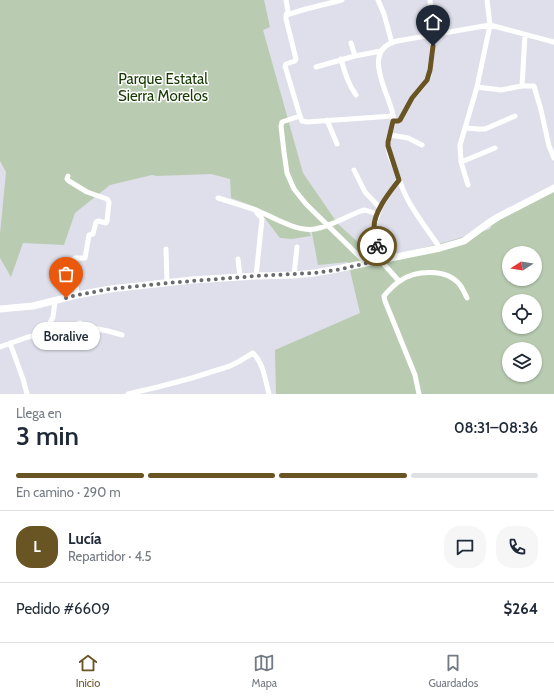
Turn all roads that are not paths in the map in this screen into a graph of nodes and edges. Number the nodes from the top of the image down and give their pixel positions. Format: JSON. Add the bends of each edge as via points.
{"nodes":[{"id":1,"x":286,"y":0,"type":"edge"},
{"id":2,"x":342,"y":0,"type":"edge"},
{"id":3,"x":378,"y":0,"type":"edge"},
{"id":4,"x":430,"y":0,"type":"edge"},
{"id":5,"x":487,"y":0,"type":"edge"},
{"id":6,"x":286,"y":15,"type":"junction"},
{"id":7,"x":490,"y":25,"type":"junction"},
{"id":8,"x":433,"y":35,"type":"junction"},
{"id":9,"x":525,"y":35,"type":"junction"},
{"id":10,"x":554,"y":42,"type":"edge"},
{"id":11,"x":351,"y":43,"type":"dead end"},
{"id":12,"x":392,"y":43,"type":"junction"},
{"id":13,"x":381,"y":51,"type":"junction"},
{"id":14,"x":355,"y":56,"type":"junction"},
{"id":15,"x":342,"y":59,"type":"junction"},
{"id":16,"x":316,"y":67,"type":"dead end"},
{"id":17,"x":522,"y":86,"type":"junction"},
{"id":18,"x":477,"y":87,"type":"junction"},
{"id":19,"x":356,"y":95,"type":"dead end"},
{"id":20,"x":300,"y":116,"type":"junction"},
{"id":21,"x":515,"y":116,"type":"dead end"},
{"id":22,"x":393,"y":118,"type":"junction"},
{"id":23,"x":327,"y":120,"type":"junction"},
{"id":24,"x":465,"y":128,"type":"junction"},
{"id":25,"x":390,"y":135,"type":"junction"},
{"id":26,"x":337,"y":144,"type":"dead end"},
{"id":27,"x":422,"y":145,"type":"dead end"},
{"id":28,"x":495,"y":148,"type":"dead end"},
{"id":29,"x":554,"y":158,"type":"edge"},
{"id":30,"x":461,"y":162,"type":"junction"},
{"id":31,"x":354,"y":170,"type":"dead end"},
{"id":32,"x":68,"y":176,"type":"dead end"},
{"id":33,"x":399,"y":180,"type":"junction"},
{"id":34,"x":468,"y":185,"type":"dead end"},
{"id":35,"x":554,"y":188,"type":"edge"},
{"id":36,"x":218,"y":198,"type":"dead end"},
{"id":37,"x":380,"y":208,"type":"junction"},
{"id":38,"x":255,"y":210,"type":"junction"},
{"id":39,"x":377,"y":214,"type":"junction"},
{"id":40,"x":328,"y":226,"type":"junction"},
{"id":41,"x":297,"y":247,"type":"dead end"},
{"id":42,"x":440,"y":248,"type":"junction"},
{"id":43,"x":166,"y":249,"type":"dead end"},
{"id":44,"x":238,"y":259,"type":"dead end"},
{"id":45,"x":380,"y":260,"type":"junction"},
{"id":46,"x":366,"y":263,"type":"junction"},
{"id":47,"x":294,"y":274,"type":"junction"},
{"id":48,"x":256,"y":276,"type":"junction"},
{"id":49,"x":240,"y":277,"type":"junction"},
{"id":50,"x":399,"y":281,"type":"junction"},
{"id":51,"x":167,"y":283,"type":"junction"},
{"id":52,"x":77,"y":295,"type":"junction"},
{"id":53,"x":467,"y":298,"type":"dead end"},
{"id":54,"x":55,"y":301,"type":"junction"},
{"id":55,"x":0,"y":309,"type":"edge"},
{"id":56,"x":46,"y":332,"type":"junction"},
{"id":57,"x":122,"y":336,"type":"dead end"},
{"id":58,"x":10,"y":343,"type":"junction"},
{"id":59,"x":0,"y":347,"type":"edge"},
{"id":60,"x":27,"y":394,"type":"edge"},
{"id":61,"x":128,"y":394,"type":"edge"},
{"id":62,"x":269,"y":394,"type":"edge"},
{"id":63,"x":419,"y":394,"type":"edge"}],
"edges":[{"from":1,"to":6,"type":"street"},
{"from":2,"to":6,"type":"street"},
{"from":3,"to":12,"type":"street"},
{"from":4,"to":8,"type":"street"},
{"from":5,"to":7,"type":"street"},
{"from":6,"to":20,"type":"street","via":[[296,59],[285,66]]},
{"from":7,"to":8,"type":"street"},
{"from":7,"to":9,"type":"street"},
{"from":7,"to":18,"type":"street"},
{"from":8,"to":12,"type":"street"},
{"from":8,"to":22,"type":"street","via":[[427,80],[412,98],[400,120]]},
{"from":9,"to":10,"type":"street"},
{"from":9,"to":17,"type":"street"},
{"from":11,"to":14,"type":"street"},
{"from":12,"to":13,"type":"street"},
{"from":13,"to":14,"type":"street"},
{"from":13,"to":22,"type":"street","via":[[381,81]]},
{"from":14,"to":15,"type":"street"},
{"from":15,"to":16,"type":"street"},
{"from":15,"to":19,"type":"street","via":[[348,82]]},
{"from":17,"to":18,"type":"street","via":[[501,90]]},
{"from":17,"to":29,"type":"street","via":[[535,88]]},
{"from":18,"to":24,"type":"street"},
{"from":20,"to":23,"type":"street","via":[[304,122]]},
{"from":20,"to":40,"type":"street","via":[[282,122],[281,126],[287,173],[298,196]]},
{"from":21,"to":24,"type":"street","via":[[482,130]]},
{"from":22,"to":23,"type":"street"},
{"from":22,"to":25,"type":"street"},
{"from":23,"to":26,"type":"street"},
{"from":24,"to":30,"type":"street","via":[[460,145]]},
{"from":25,"to":27,"type":"street","via":[[408,138]]},
{"from":25,"to":33,"type":"street","via":[[388,150]]},
{"from":28,"to":30,"type":"street"},
{"from":30,"to":34,"type":"street"},
{"from":31,"to":37,"type":"street","via":[[365,192]]},
{"from":32,"to":52,"type":"street","via":[[69,181],[109,202],[107,222],[96,222],[93,234],[89,235],[85,258],[74,260]]},
{"from":33,"to":37,"type":"street"},
{"from":33,"to":42,"type":"street","via":[[410,203]]},
{"from":35,"to":42,"type":"street","via":[[498,217],[464,241]]},
{"from":36,"to":38,"type":"street"},
{"from":37,"to":39,"type":"street"},
{"from":38,"to":40,"type":"street","via":[[300,228]]},
{"from":38,"to":48,"type":"street","via":[[262,219]]},
{"from":39,"to":40,"type":"street","via":[[361,210]]},
{"from":39,"to":45,"type":"street","via":[[374,226]]},
{"from":40,"to":46,"type":"street"},
{"from":41,"to":47,"type":"street"},
{"from":42,"to":45,"type":"street"},
{"from":43,"to":51,"type":"street"},
{"from":44,"to":49,"type":"street"},
{"from":45,"to":46,"type":"street"},
{"from":45,"to":50,"type":"street"},
{"from":46,"to":47,"type":"street","via":[[337,270]]},
{"from":47,"to":48,"type":"street"},
{"from":48,"to":49,"type":"street"},
{"from":49,"to":51,"type":"street"},
{"from":50,"to":53,"type":"street","via":[[428,272],[441,273],[460,284]]},
{"from":50,"to":63,"type":"street","via":[[384,298],[415,375]]},
{"from":51,"to":52,"type":"street"},
{"from":52,"to":54,"type":"street"},
{"from":54,"to":55,"type":"street"},
{"from":54,"to":56,"type":"street","via":[[53,317]]},
{"from":56,"to":57,"type":"street","via":[[56,334],[80,323],[88,328]]},
{"from":56,"to":58,"type":"street"},
{"from":58,"to":59,"type":"street"},
{"from":58,"to":60,"type":"street"},
{"from":61,"to":62,"type":"street","via":[[158,388],[230,366],[252,353],[261,366]]}]}
